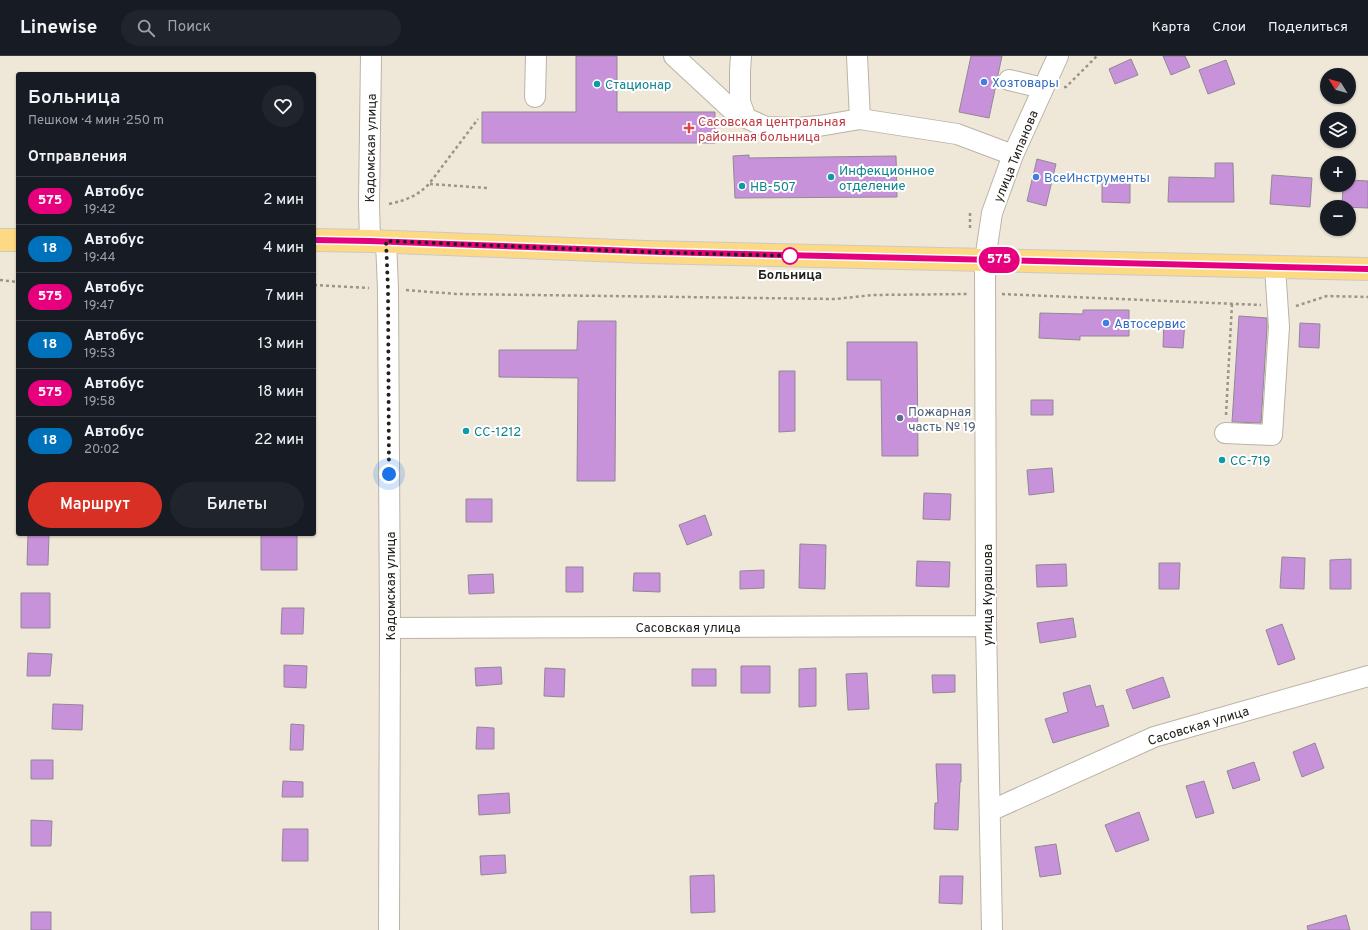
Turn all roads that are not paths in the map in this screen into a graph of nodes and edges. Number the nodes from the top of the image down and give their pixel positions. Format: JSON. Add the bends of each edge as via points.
{"nodes":[{"id":1,"x":371,"y":56,"type":"edge"},
{"id":2,"x":536,"y":56,"type":"edge"},
{"id":3,"x":674,"y":56,"type":"edge"},
{"id":4,"x":741,"y":56,"type":"edge"},
{"id":5,"x":857,"y":56,"type":"edge"},
{"id":6,"x":1058,"y":56,"type":"edge"},
{"id":7,"x":1010,"y":80,"type":"dead end"},
{"id":8,"x":1043,"y":88,"type":"junction"},
{"id":9,"x":534,"y":97,"type":"dead end"},
{"id":10,"x":746,"y":118,"type":"junction"},
{"id":11,"x":860,"y":119,"type":"junction"},
{"id":12,"x":1013,"y":155,"type":"junction"},
{"id":13,"x":0,"y":240,"type":"edge"},
{"id":14,"x":16,"y":240,"type":"edge"},
{"id":15,"x":316,"y":240,"type":"edge"},
{"id":16,"x":378,"y":241,"type":"junction"},
{"id":17,"x":986,"y":260,"type":"junction"},
{"id":18,"x":1275,"y":267,"type":"junction"},
{"id":19,"x":1368,"y":269,"type":"edge"},
{"id":20,"x":1226,"y":433,"type":"road end"},
{"id":21,"x":986,"y":626,"type":"junction"},
{"id":22,"x":390,"y":628,"type":"junction"},
{"id":23,"x":1368,"y":676,"type":"edge"},
{"id":24,"x":990,"y":811,"type":"junction"},
{"id":25,"x":389,"y":930,"type":"edge"},
{"id":26,"x":992,"y":930,"type":"edge"}],
"edges":[{"from":1,"to":16,"type":"street","name":"Кадомская улица","via":[[369,203]]},
{"from":2,"to":9,"type":"street"},
{"from":3,"to":10,"type":"street","via":[[730,108]]},
{"from":4,"to":10,"type":"street","via":[[740,102]]},
{"from":5,"to":11,"type":"street"},
{"from":6,"to":8,"type":"street","name":"улица Типанова"},
{"from":7,"to":8,"type":"street"},
{"from":8,"to":12,"type":"street","name":"улица Типанова"},
{"from":10,"to":11,"type":"street","via":[[766,127],[797,128]]},
{"from":11,"to":12,"type":"street","via":[[957,134]]},
{"from":12,"to":17,"type":"street","name":"улица Типанова","via":[[992,213]]},
{"from":13,"to":14,"type":"main road"},
{"from":15,"to":16,"type":"main road"},
{"from":16,"to":17,"type":"main road","via":[[646,252]]},
{"from":16,"to":22,"type":"street","name":"Кадомская улица","via":[[388,289]]},
{"from":17,"to":18,"type":"main road"},
{"from":17,"to":21,"type":"street","name":"улица Курашова"},
{"from":18,"to":19,"type":"main road"},
{"from":18,"to":20,"type":"street","via":[[1279,327],[1272,435]]},
{"from":21,"to":22,"type":"street","name":"Сасовская улица"},
{"from":21,"to":24,"type":"street","name":"улица Курашова"},
{"from":22,"to":25,"type":"street","name":"Кадомская улица"},
{"from":23,"to":24,"type":"street","name":"Сасовская улица","via":[[1154,737]]},
{"from":24,"to":26,"type":"street","name":"улица Курашова"}]}
